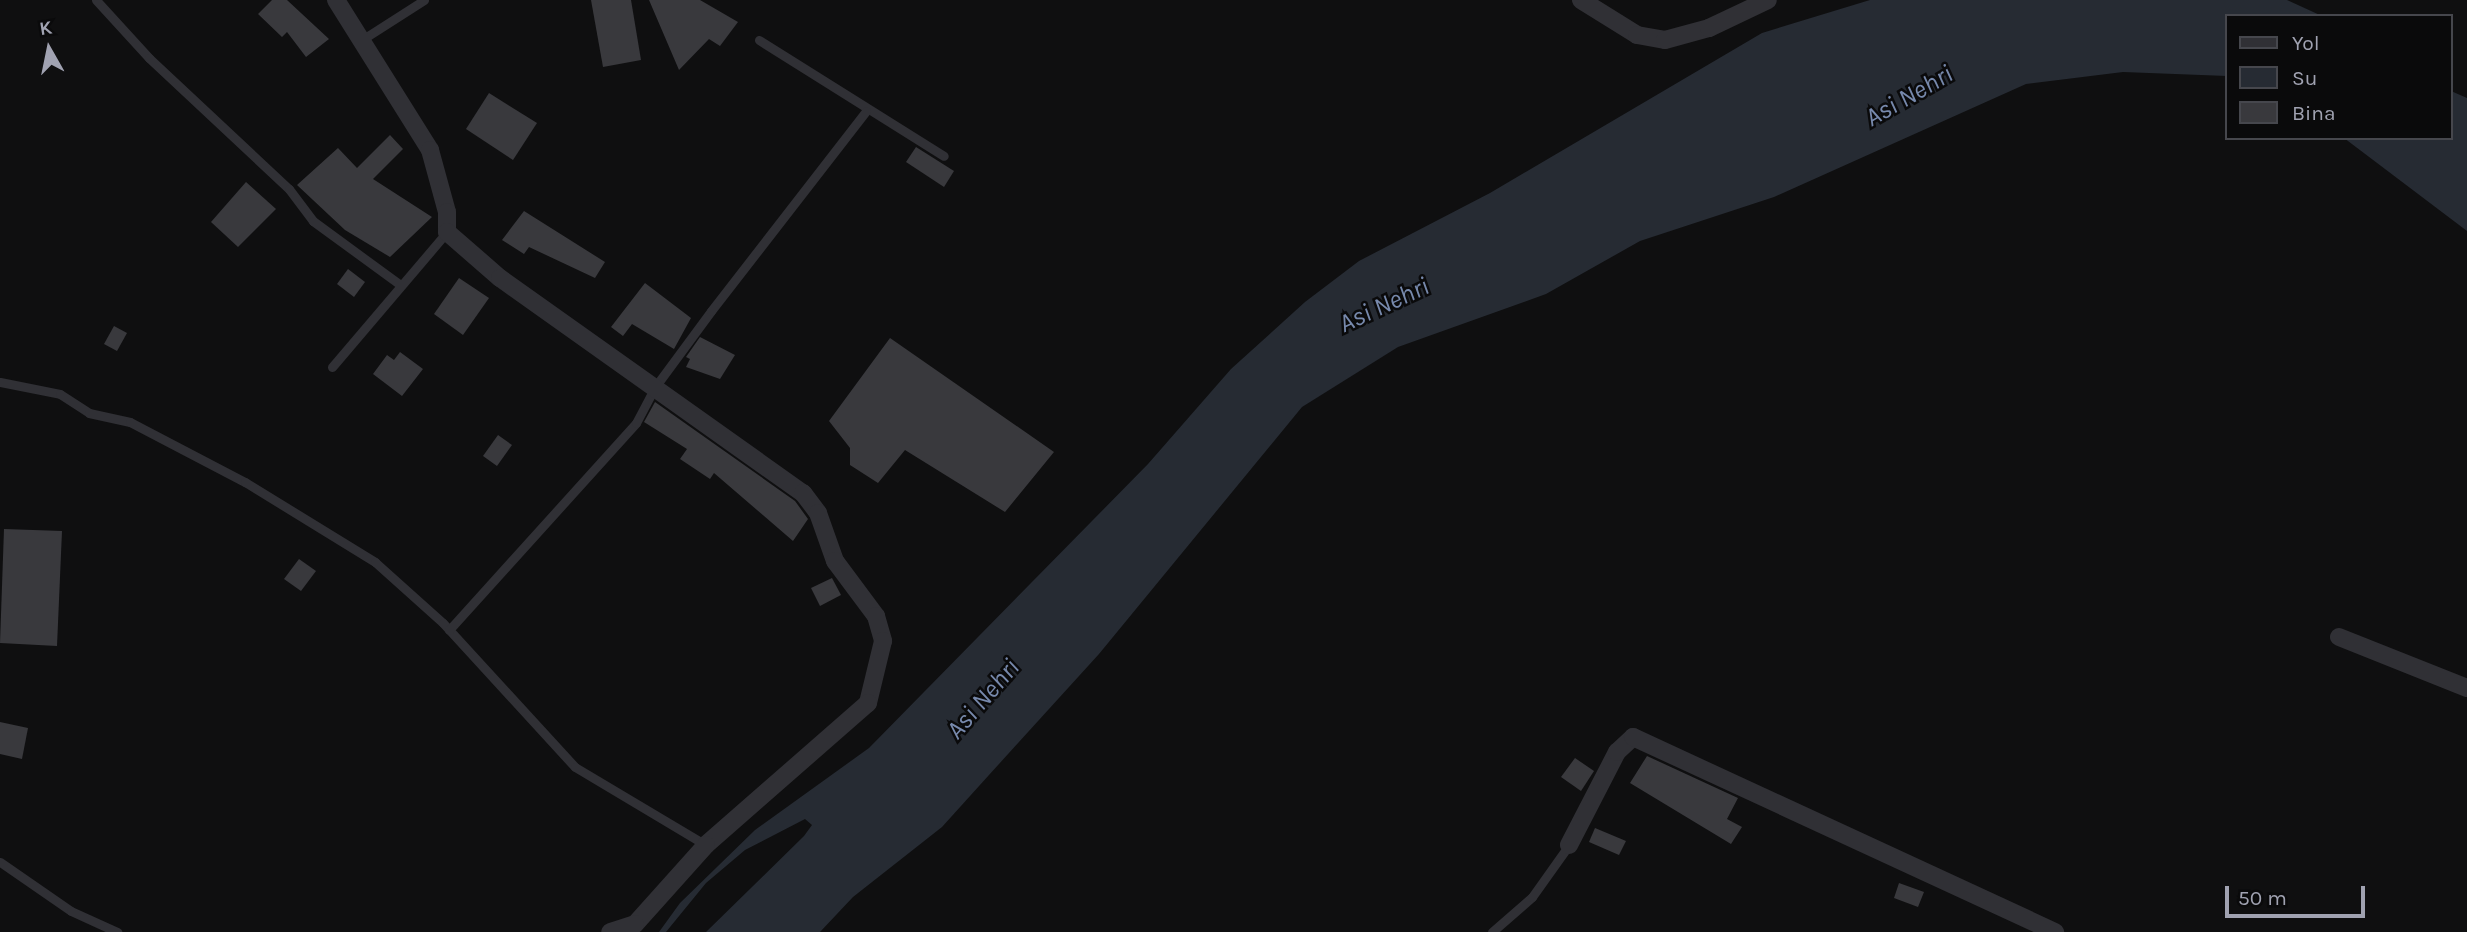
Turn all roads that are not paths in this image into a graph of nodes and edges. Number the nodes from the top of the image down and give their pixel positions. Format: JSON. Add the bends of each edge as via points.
{"nodes":[{"id":1,"x":96,"y":0,"type":"edge"},
{"id":2,"x":336,"y":0,"type":"edge"},
{"id":3,"x":424,"y":0,"type":"edge"},
{"id":4,"x":1581,"y":0,"type":"edge"},
{"id":5,"x":1768,"y":0,"type":"edge"},
{"id":6,"x":759,"y":40,"type":"dead end"},
{"id":7,"x":360,"y":41,"type":"junction"},
{"id":8,"x":866,"y":111,"type":"junction"},
{"id":9,"x":944,"y":156,"type":"dead end"},
{"id":10,"x":447,"y":232,"type":"junction"},
{"id":11,"x":398,"y":284,"type":"junction"},
{"id":12,"x":332,"y":367,"type":"dead end"},
{"id":13,"x":0,"y":382,"type":"edge"},
{"id":14,"x":655,"y":387,"type":"junction"},
{"id":15,"x":449,"y":630,"type":"junction"},
{"id":16,"x":2339,"y":637,"type":"dead end"},
{"id":17,"x":2467,"y":688,"type":"edge"},
{"id":18,"x":706,"y":845,"type":"junction"},
{"id":19,"x":1569,"y":845,"type":"joint"},
{"id":20,"x":0,"y":862,"type":"edge"},
{"id":21,"x":117,"y":932,"type":"edge"},
{"id":22,"x":610,"y":932,"type":"edge"},
{"id":23,"x":1492,"y":932,"type":"edge"},
{"id":24,"x":2055,"y":932,"type":"edge"}],
"edges":[{"from":1,"to":11,"type":"lane","via":[[149,58],[289,189],[313,221]]},
{"from":2,"to":7,"type":"street"},
{"from":3,"to":7,"type":"lane"},
{"from":4,"to":5,"type":"street","via":[[1637,35],[1665,40],[1709,28]]},
{"from":6,"to":8,"type":"lane"},
{"from":7,"to":10,"type":"street","via":[[429,150],[447,212]]},
{"from":8,"to":9,"type":"lane"},
{"from":8,"to":14,"type":"lane"},
{"from":10,"to":11,"type":"lane"},
{"from":10,"to":14,"type":"street","via":[[500,278]]},
{"from":11,"to":12,"type":"lane"},
{"from":13,"to":15,"type":"lane","via":[[60,394],[89,413],[130,422],[245,482],[375,562]]},
{"from":14,"to":15,"type":"lane","via":[[636,423]]},
{"from":14,"to":18,"type":"street","via":[[803,493],[818,513],[835,561],[876,616],[883,641],[868,703]]},
{"from":15,"to":18,"type":"lane","via":[[575,767]]},
{"from":16,"to":17,"type":"street"},
{"from":18,"to":22,"type":"street","via":[[635,924]]},
{"from":19,"to":23,"type":"lane","via":[[1532,897]]},
{"from":19,"to":24,"type":"street","via":[[1617,752],[1633,737]]},
{"from":20,"to":21,"type":"lane","via":[[71,911]]}]}
